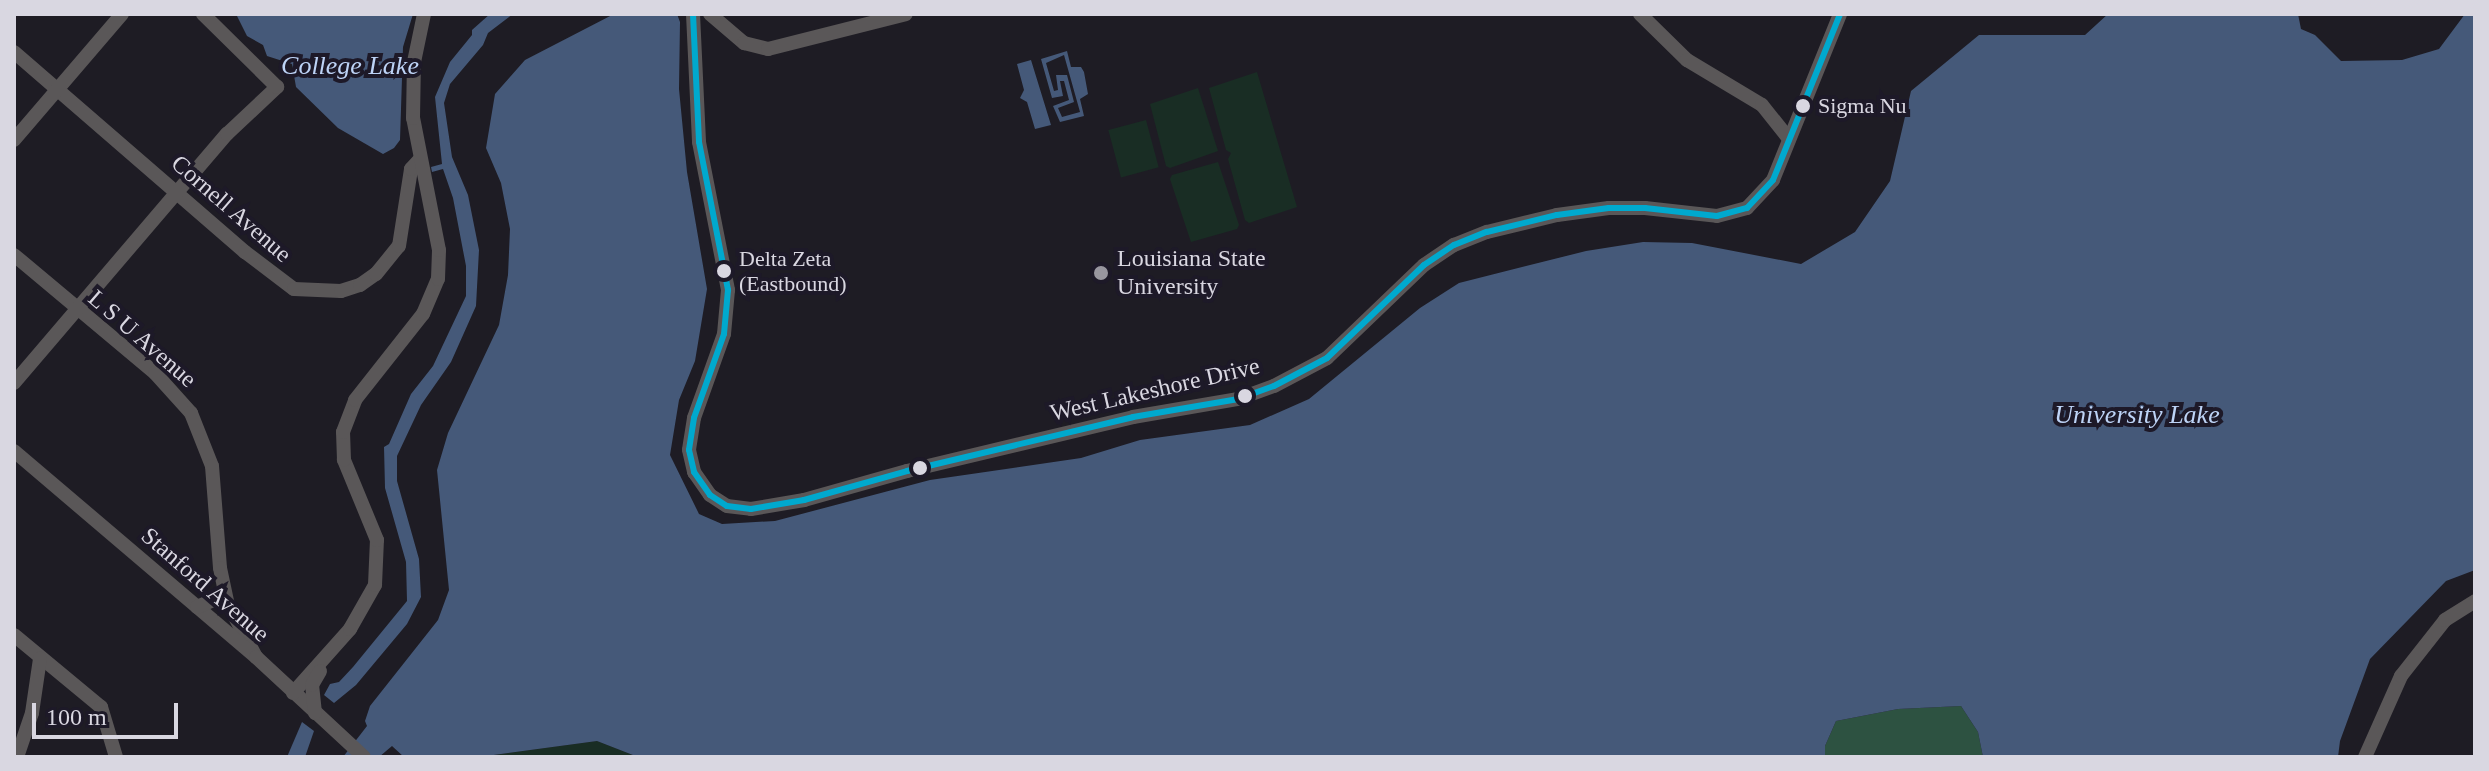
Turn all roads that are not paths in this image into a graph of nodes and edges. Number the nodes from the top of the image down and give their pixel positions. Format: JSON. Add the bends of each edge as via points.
{"nodes":[{"id":1,"x":122,"y":14,"type":"edge"},
{"id":2,"x":203,"y":14,"type":"edge"},
{"id":3,"x":424,"y":14,"type":"edge"},
{"id":4,"x":693,"y":14,"type":"edge"},
{"id":5,"x":710,"y":14,"type":"edge"},
{"id":6,"x":906,"y":14,"type":"edge"},
{"id":7,"x":1640,"y":14,"type":"edge"},
{"id":8,"x":1840,"y":14,"type":"edge"},
{"id":9,"x":14,"y":52,"type":"edge"},
{"id":10,"x":58,"y":90,"type":"junction"},
{"id":11,"x":1789,"y":139,"type":"junction"},
{"id":12,"x":14,"y":140,"type":"edge"},
{"id":13,"x":420,"y":159,"type":"junction"},
{"id":14,"x":180,"y":192,"type":"junction"},
{"id":15,"x":14,"y":255,"type":"edge"},
{"id":16,"x":76,"y":310,"type":"junction"},
{"id":17,"x":14,"y":383,"type":"edge"},
{"id":18,"x":14,"y":451,"type":"edge"},
{"id":19,"x":225,"y":595,"type":"junction"},
{"id":20,"x":2475,"y":601,"type":"edge"},
{"id":21,"x":197,"y":607,"type":"junction"},
{"id":22,"x":14,"y":635,"type":"edge"},
{"id":23,"x":328,"y":653,"type":"junction"},
{"id":24,"x":256,"y":657,"type":"junction"},
{"id":25,"x":40,"y":659,"type":"junction"},
{"id":26,"x":293,"y":693,"type":"junction"},
{"id":27,"x":315,"y":713,"type":"junction"},
{"id":28,"x":17,"y":757,"type":"edge"},
{"id":29,"x":116,"y":757,"type":"edge"},
{"id":30,"x":364,"y":757,"type":"edge"},
{"id":31,"x":2365,"y":757,"type":"edge"}],
"edges":[{"from":1,"to":10,"type":"street"},
{"from":2,"to":14,"type":"street","via":[[277,87],[227,134]]},
{"from":3,"to":13,"type":"street","via":[[413,75]]},
{"from":4,"to":11,"type":"street","name":"West Lakeshore Drive","via":[[699,142],[728,290],[724,334],[694,418],[689,450],[704,489],[717,501],[741,509],[786,504],[920,468],[1256,393],[1327,358],[1417,271],[1454,245],[1504,228],[1591,210],[1735,213],[1764,193]]},
{"from":5,"to":6,"type":"street","via":[[744,43],[768,49]]},
{"from":7,"to":11,"type":"street","via":[[1687,60],[1762,105]]},
{"from":8,"to":11,"type":"street","name":"West Lakeshore Drive"},
{"from":9,"to":10,"type":"street","name":"Cornell Avenue"},
{"from":10,"to":12,"type":"street"},
{"from":10,"to":14,"type":"street","name":"Cornell Avenue"},
{"from":13,"to":14,"type":"street","name":"Cornell Avenue","via":[[411,169],[399,246],[369,280],[341,291],[307,291],[282,283]]},
{"from":13,"to":23,"type":"street","via":[[435,224],[438,279],[423,314],[355,400],[346,423],[344,460],[374,530],[379,567],[369,601]]},
{"from":14,"to":16,"type":"street"},
{"from":15,"to":16,"type":"street","name":"L S U Avenue"},
{"from":16,"to":17,"type":"street"},
{"from":16,"to":19,"type":"street","name":"L S U Avenue","via":[[171,389],[199,428],[215,481]]},
{"from":18,"to":21,"type":"street","name":"Stanford Avenue"},
{"from":19,"to":21,"type":"street"},
{"from":19,"to":24,"type":"street","name":"L S U Avenue"},
{"from":20,"to":31,"type":"street","via":[[2445,620],[2401,676]]},
{"from":21,"to":24,"type":"street","name":"Stanford Avenue"},
{"from":22,"to":25,"type":"street"},
{"from":23,"to":26,"type":"street"},
{"from":23,"to":27,"type":"street","via":[[312,685]]},
{"from":24,"to":26,"type":"street","name":"Stanford Avenue"},
{"from":25,"to":28,"type":"street","via":[[32,713]]},
{"from":25,"to":29,"type":"street","via":[[101,707]]},
{"from":26,"to":27,"type":"street","name":"Stanford Avenue"},
{"from":27,"to":30,"type":"street","name":"Stanford Avenue"}]}
